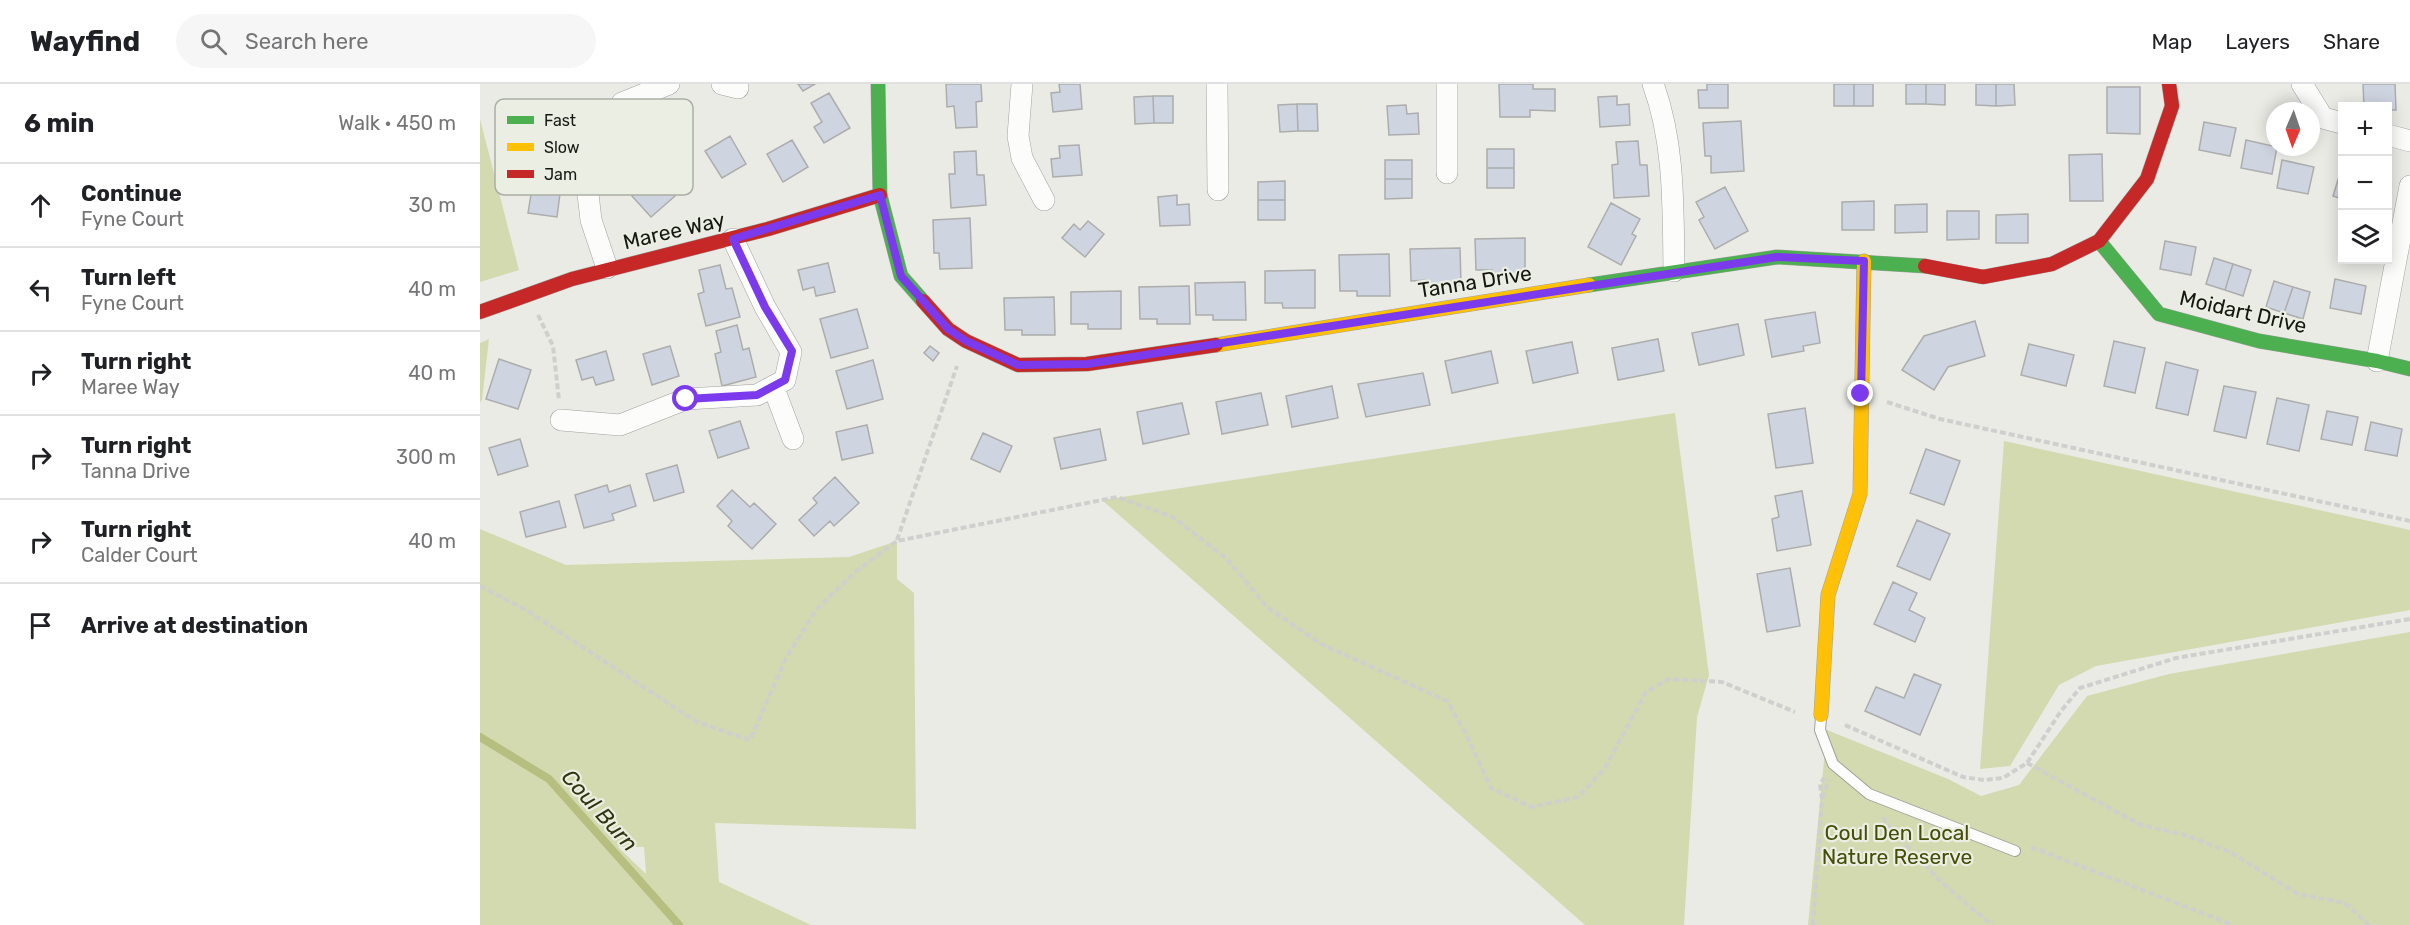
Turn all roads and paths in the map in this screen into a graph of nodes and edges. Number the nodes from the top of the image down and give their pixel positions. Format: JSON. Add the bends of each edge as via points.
{"nodes":[{"id":1,"x":669,"y":84,"type":"edge"},
{"id":2,"x":878,"y":84,"type":"edge"},
{"id":3,"x":1022,"y":84,"type":"edge"},
{"id":4,"x":1217,"y":84,"type":"edge"},
{"id":5,"x":1446,"y":84,"type":"edge"},
{"id":6,"x":1653,"y":84,"type":"edge"},
{"id":7,"x":2169,"y":84,"type":"edge"},
{"id":8,"x":2302,"y":84,"type":"edge"},
{"id":9,"x":632,"y":99,"type":"edge"},
{"id":10,"x":2338,"y":122,"type":"edge"},
{"id":11,"x":2392,"y":136,"type":"edge"},
{"id":12,"x":2410,"y":141,"type":"edge"},
{"id":13,"x":1447,"y":173,"type":"dead end"},
{"id":14,"x":2410,"y":186,"type":"edge"},
{"id":15,"x":1218,"y":190,"type":"dead end"},
{"id":16,"x":588,"y":195,"type":"edge"},
{"id":17,"x":880,"y":195,"type":"junction"},
{"id":18,"x":1044,"y":200,"type":"dead end"},
{"id":19,"x":733,"y":239,"type":"junction"},
{"id":20,"x":2099,"y":241,"type":"junction"},
{"id":21,"x":1864,"y":261,"type":"junction"},
{"id":22,"x":607,"y":268,"type":"junction"},
{"id":23,"x":1674,"y":271,"type":"junction"},
{"id":24,"x":528,"y":293,"type":"junction"},
{"id":25,"x":480,"y":312,"type":"edge"},
{"id":26,"x":966,"y":341,"type":"junction"},
{"id":27,"x":2377,"y":361,"type":"junction"},
{"id":28,"x":2410,"y":369,"type":"edge"},
{"id":29,"x":773,"y":386,"type":"junction"},
{"id":30,"x":1861,"y":394,"type":"junction"},
{"id":31,"x":561,"y":420,"type":"joint"},
{"id":32,"x":793,"y":438,"type":"dead end"},
{"id":33,"x":2410,"y":521,"type":"edge"},
{"id":34,"x":897,"y":541,"type":"junction"},
{"id":35,"x":480,"y":586,"type":"edge"},
{"id":36,"x":2410,"y":619,"type":"edge"},
{"id":37,"x":1821,"y":715,"type":"junction"},
{"id":38,"x":2027,"y":763,"type":"junction"},
{"id":39,"x":1869,"y":794,"type":"junction"},
{"id":40,"x":1822,"y":799,"type":"dead end"},
{"id":41,"x":2015,"y":851,"type":"joint"},
{"id":42,"x":1813,"y":925,"type":"edge"},
{"id":43,"x":1992,"y":925,"type":"edge"},
{"id":44,"x":2233,"y":925,"type":"edge"},
{"id":45,"x":2368,"y":925,"type":"edge"}],
"edges":[{"from":1,"to":9,"type":"street"},
{"from":2,"to":17,"type":"street","name":"Tanna Drive"},
{"from":3,"to":18,"type":"street","via":[[1018,136],[1022,158]]},
{"from":4,"to":15,"type":"street"},
{"from":5,"to":13,"type":"street"},
{"from":6,"to":23,"type":"street","via":[[1672,175]]},
{"from":7,"to":20,"type":"street","name":"Tanna Drive","via":[[2172,106],[2147,179]]},
{"from":8,"to":10,"type":"street","via":[[2323,118]]},
{"from":11,"to":12,"type":"street"},
{"from":14,"to":27,"type":"street"},
{"from":16,"to":22,"type":"street","via":[[591,220]]},
{"from":17,"to":19,"type":"street","name":"Maree Way"},
{"from":17,"to":26,"type":"street","name":"Tanna Drive","via":[[901,276],[948,329]]},
{"from":19,"to":22,"type":"street","name":"Maree Way"},
{"from":19,"to":29,"type":"street","via":[[765,307],[792,351],[785,380]]},
{"from":20,"to":21,"type":"street","name":"Tanna Drive","via":[[2052,264],[1983,277],[1914,264]]},
{"from":20,"to":27,"type":"street","name":"Moidart Drive","via":[[2159,314],[2259,340]]},
{"from":21,"to":23,"type":"street","name":"Tanna Drive","via":[[1777,257]]},
{"from":21,"to":30,"type":"street"},
{"from":22,"to":24,"type":"street","name":"Maree Way"},
{"from":23,"to":26,"type":"street","name":"Tanna Drive","via":[[1087,364],[1018,365]]},
{"from":24,"to":25,"type":"street","name":"Maree Way"},
{"from":24,"to":31,"type":"path","via":[[553,346]]},
{"from":26,"to":34,"type":"path"},
{"from":27,"to":28,"type":"street","name":"Moidart Drive"},
{"from":29,"to":31,"type":"street","via":[[757,395],[686,399],[620,425]]},
{"from":29,"to":32,"type":"street"},
{"from":30,"to":33,"type":"path","via":[[1940,419]]},
{"from":30,"to":37,"type":"street","via":[[1860,494],[1828,595]]},
{"from":34,"to":35,"type":"path","via":[[855,572],[816,610],[786,658],[750,740],[697,722],[526,610]]},
{"from":34,"to":37,"type":"path","via":[[1117,497],[1173,517],[1227,559],[1267,608],[1312,638],[1446,701],[1491,788],[1532,807],[1578,797],[1605,768],[1646,692],[1669,679],[1722,682],[1796,713]]},
{"from":36,"to":38,"type":"path","via":[[2176,658],[2080,688]]},
{"from":37,"to":38,"type":"path","via":[[1963,777],[2003,778]]},
{"from":37,"to":39,"type":"lane","via":[[1820,730],[1833,764]]},
{"from":38,"to":45,"type":"path","via":[[2140,825],[2185,835],[2230,852],[2298,894],[2345,903]]},
{"from":39,"to":41,"type":"lane"},
{"from":39,"to":43,"type":"path","via":[[1885,822],[1940,881]]},
{"from":40,"to":42,"type":"path"},
{"from":41,"to":44,"type":"path","via":[[2034,848]]}]}
